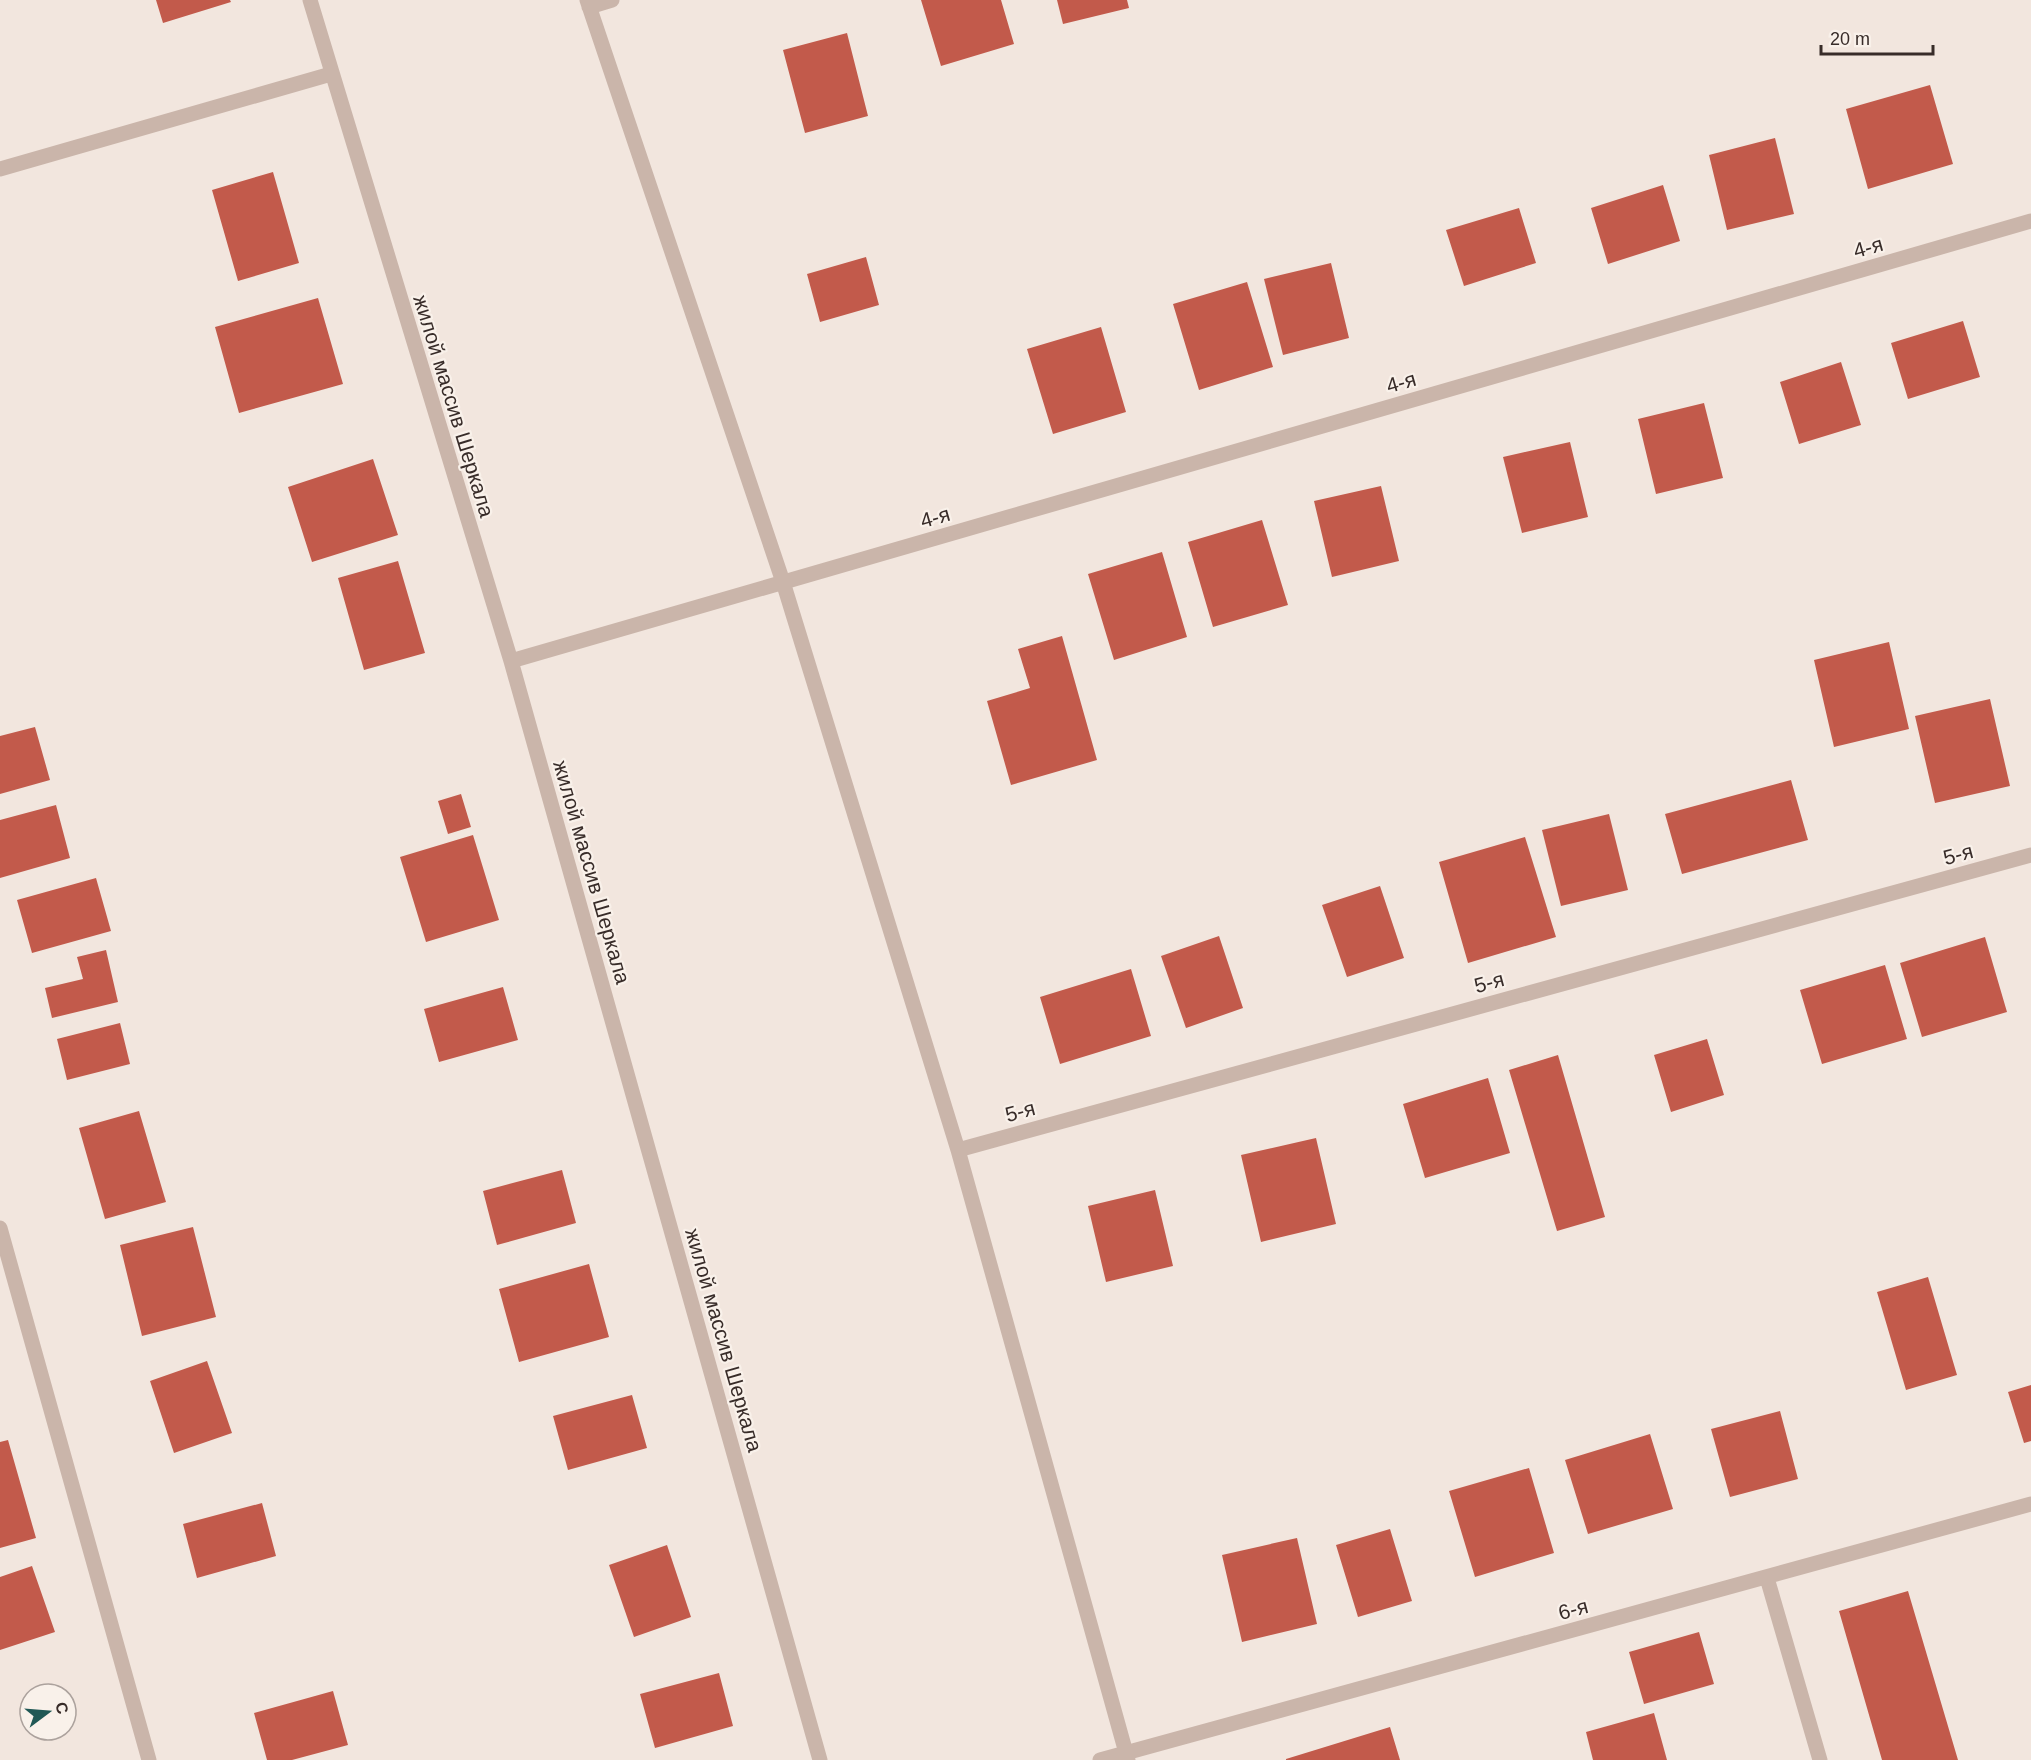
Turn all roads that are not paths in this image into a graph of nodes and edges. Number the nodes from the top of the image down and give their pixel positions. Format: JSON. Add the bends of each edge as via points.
{"nodes":[{"id":1,"x":310,"y":0,"type":"edge"},
{"id":2,"x":612,"y":0,"type":"edge"},
{"id":3,"x":588,"y":3,"type":"edge"},
{"id":4,"x":331,"y":74,"type":"junction"},
{"id":5,"x":0,"y":169,"type":"edge"},
{"id":6,"x":2031,"y":221,"type":"edge"},
{"id":7,"x":783,"y":582,"type":"junction"},
{"id":8,"x":510,"y":661,"type":"junction"},
{"id":9,"x":2031,"y":855,"type":"edge"},
{"id":10,"x":958,"y":1150,"type":"junction"},
{"id":11,"x":0,"y":1228,"type":"edge"},
{"id":12,"x":2031,"y":1504,"type":"edge"},
{"id":13,"x":1767,"y":1578,"type":"junction"},
{"id":14,"x":1127,"y":1757,"type":"edge"},
{"id":15,"x":149,"y":1760,"type":"edge"},
{"id":16,"x":820,"y":1760,"type":"edge"},
{"id":17,"x":1100,"y":1760,"type":"edge"},
{"id":18,"x":1820,"y":1760,"type":"edge"}],
"edges":[{"from":1,"to":4,"type":"street","name":"жилой массив Шеркала"},
{"from":2,"to":3,"type":"street"},
{"from":3,"to":7,"type":"street"},
{"from":4,"to":5,"type":"street"},
{"from":4,"to":8,"type":"street","name":"жилой массив Шеркала"},
{"from":6,"to":7,"type":"street","name":"4-я"},
{"from":7,"to":8,"type":"street","name":"4-я"},
{"from":7,"to":10,"type":"street"},
{"from":8,"to":16,"type":"street","name":"жилой массив Шеркала"},
{"from":9,"to":10,"type":"street","name":"5-я"},
{"from":10,"to":14,"type":"street"},
{"from":11,"to":15,"type":"street"},
{"from":12,"to":13,"type":"street","name":"6-я"},
{"from":13,"to":14,"type":"street","name":"6-я"},
{"from":13,"to":18,"type":"street"},
{"from":14,"to":17,"type":"street","name":"6-я"}]}
